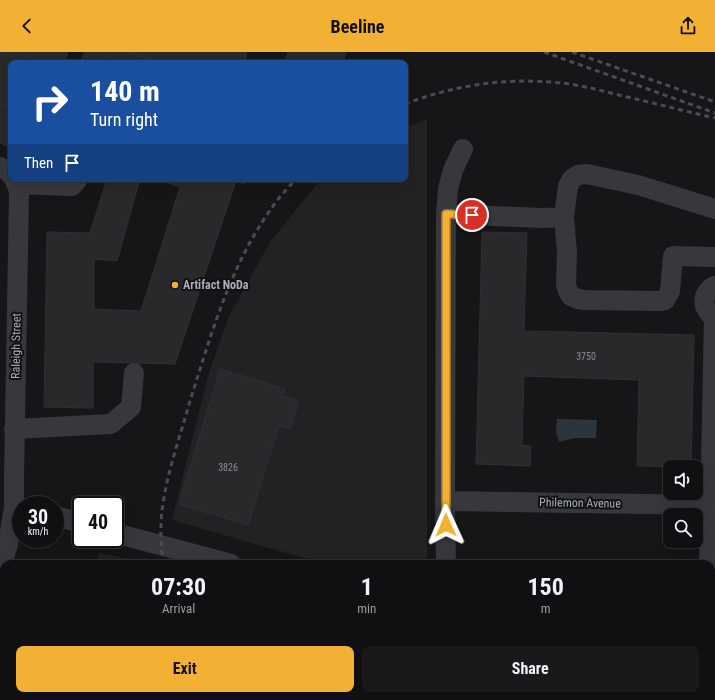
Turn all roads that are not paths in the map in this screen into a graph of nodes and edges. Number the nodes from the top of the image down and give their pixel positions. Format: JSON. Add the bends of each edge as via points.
{"nodes":[{"id":1,"x":463,"y":149,"type":"dead end"},
{"id":2,"x":15,"y":182,"type":"edge"},
{"id":3,"x":39,"y":182,"type":"edge"},
{"id":4,"x":75,"y":182,"type":"edge"},
{"id":5,"x":715,"y":209,"type":"edge"},
{"id":6,"x":446,"y":214,"type":"junction"},
{"id":7,"x":564,"y":217,"type":"junction"},
{"id":8,"x":715,"y":250,"type":"edge"},
{"id":9,"x":715,"y":257,"type":"edge"},
{"id":10,"x":715,"y":265,"type":"edge"},
{"id":11,"x":715,"y":286,"type":"edge"},
{"id":12,"x":715,"y":317,"type":"edge"},
{"id":13,"x":134,"y":373,"type":"dead end"},
{"id":14,"x":14,"y":429,"type":"junction"},
{"id":15,"x":13,"y":496,"type":"edge"},
{"id":16,"x":445,"y":501,"type":"junction"},
{"id":17,"x":713,"y":504,"type":"edge"},
{"id":18,"x":12,"y":506,"type":"edge"},
{"id":19,"x":124,"y":534,"type":"edge"},
{"id":20,"x":3,"y":560,"type":"edge"},
{"id":21,"x":216,"y":560,"type":"edge"},
{"id":22,"x":446,"y":560,"type":"edge"},
{"id":23,"x":709,"y":560,"type":"edge"}],
"edges":[{"from":1,"to":6,"type":"street","via":[[448,189]]},
{"from":2,"to":14,"type":"street","name":"Raleigh Street","via":[[19,192]]},
{"from":3,"to":4,"type":"street","via":[[72,186]]},
{"from":5,"to":7,"type":"street","via":[[638,185],[587,174],[578,175],[568,186]]},
{"from":6,"to":7,"type":"street"},
{"from":6,"to":16,"type":"street"},
{"from":7,"to":9,"type":"street","via":[[566,285],[571,296],[578,299],[665,300],[670,291],[673,256]]},
{"from":8,"to":9,"type":"street"},
{"from":9,"to":10,"type":"street"},
{"from":11,"to":12,"type":"street","via":[[707,291],[704,307]]},
{"from":12,"to":17,"type":"street"},
{"from":13,"to":14,"type":"street","via":[[131,407],[111,424]]},
{"from":14,"to":15,"type":"street","name":"Raleigh Street"},
{"from":16,"to":17,"type":"street","name":"Philemon Avenue"},
{"from":16,"to":22,"type":"street"},
{"from":17,"to":23,"type":"street"},
{"from":18,"to":20,"type":"street","name":"Raleigh Street","via":[[8,544]]},
{"from":19,"to":21,"type":"street"}]}
